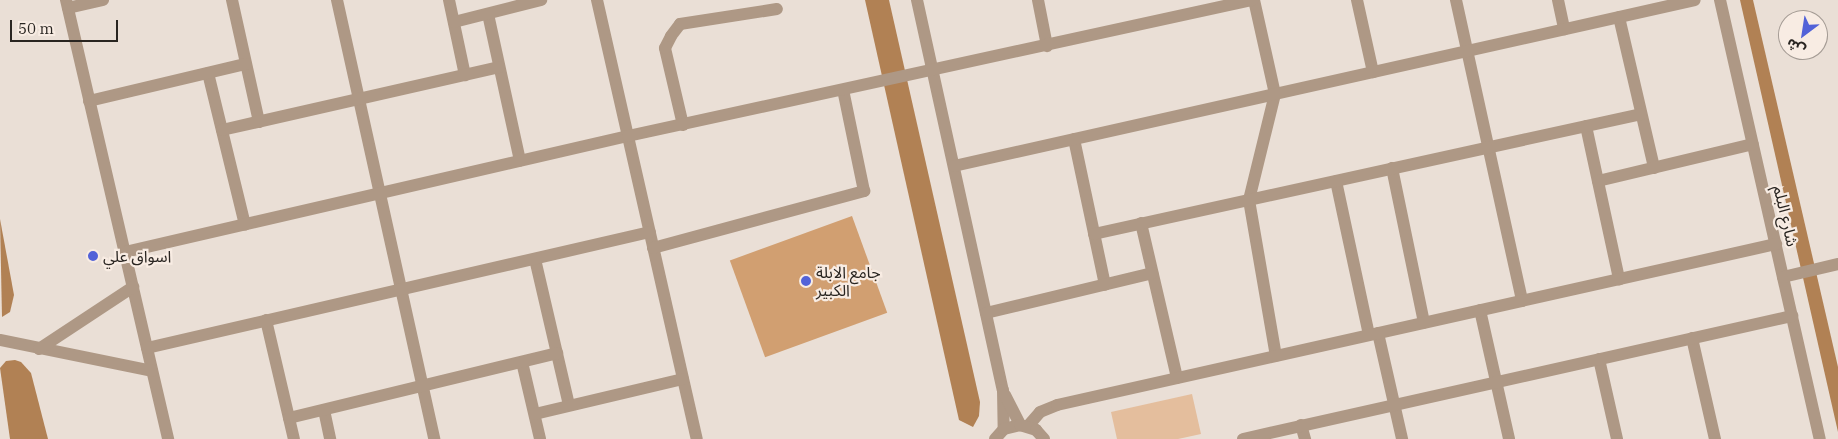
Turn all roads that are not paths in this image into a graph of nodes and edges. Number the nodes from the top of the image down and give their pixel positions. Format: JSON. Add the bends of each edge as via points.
{"nodes":[{"id":1,"x":103,"y":0,"type":"edge"},
{"id":2,"x":232,"y":0,"type":"edge"},
{"id":3,"x":336,"y":0,"type":"edge"},
{"id":4,"x":449,"y":0,"type":"edge"},
{"id":5,"x":541,"y":0,"type":"edge"},
{"id":6,"x":597,"y":0,"type":"edge"},
{"id":7,"x":916,"y":0,"type":"edge"},
{"id":8,"x":1038,"y":0,"type":"edge"},
{"id":9,"x":1253,"y":0,"type":"edge"},
{"id":10,"x":1357,"y":0,"type":"edge"},
{"id":11,"x":1456,"y":0,"type":"edge"},
{"id":12,"x":1558,"y":0,"type":"edge"},
{"id":13,"x":1696,"y":0,"type":"edge"},
{"id":14,"x":1720,"y":0,"type":"edge"},
{"id":15,"x":67,"y":4,"type":"edge"},
{"id":16,"x":1198,"y":6,"type":"edge"},
{"id":17,"x":777,"y":9,"type":"dead end"},
{"id":18,"x":488,"y":14,"type":"junction"},
{"id":19,"x":1619,"y":17,"type":"junction"},
{"id":20,"x":454,"y":22,"type":"junction"},
{"id":21,"x":1564,"y":29,"type":"junction"},
{"id":22,"x":1048,"y":46,"type":"junction"},
{"id":23,"x":1466,"y":52,"type":"junction"},
{"id":24,"x":246,"y":64,"type":"junction"},
{"id":25,"x":499,"y":67,"type":"junction"},
{"id":26,"x":932,"y":71,"type":"junction"},
{"id":27,"x":208,"y":72,"type":"junction"},
{"id":28,"x":1373,"y":72,"type":"junction"},
{"id":29,"x":465,"y":75,"type":"junction"},
{"id":30,"x":843,"y":90,"type":"junction"},
{"id":31,"x":1275,"y":94,"type":"junction"},
{"id":32,"x":358,"y":99,"type":"junction"},
{"id":33,"x":89,"y":101,"type":"junction"},
{"id":34,"x":1641,"y":114,"type":"junction"},
{"id":35,"x":259,"y":122,"type":"junction"},
{"id":36,"x":682,"y":124,"type":"junction"},
{"id":37,"x":1586,"y":126,"type":"junction"},
{"id":38,"x":222,"y":130,"type":"junction"},
{"id":39,"x":628,"y":136,"type":"junction"},
{"id":40,"x":1074,"y":140,"type":"junction"},
{"id":41,"x":1753,"y":144,"type":"junction"},
{"id":42,"x":1488,"y":148,"type":"junction"},
{"id":43,"x":520,"y":161,"type":"junction"},
{"id":44,"x":954,"y":166,"type":"junction"},
{"id":45,"x":1392,"y":168,"type":"junction"},
{"id":46,"x":1654,"y":168,"type":"junction"},
{"id":47,"x":1336,"y":181,"type":"junction"},
{"id":48,"x":1598,"y":181,"type":"junction"},
{"id":49,"x":379,"y":194,"type":"junction"},
{"id":50,"x":1249,"y":200,"type":"junction"},
{"id":51,"x":1141,"y":223,"type":"junction"},
{"id":52,"x":245,"y":224,"type":"junction"},
{"id":53,"x":650,"y":232,"type":"junction"},
{"id":54,"x":1094,"y":234,"type":"junction"},
{"id":55,"x":1776,"y":244,"type":"junction"},
{"id":56,"x":653,"y":248,"type":"junction"},
{"id":57,"x":125,"y":252,"type":"junction"},
{"id":58,"x":536,"y":258,"type":"junction"},
{"id":59,"x":1838,"y":264,"type":"edge"},
{"id":60,"x":1152,"y":273,"type":"junction"},
{"id":61,"x":1783,"y":277,"type":"junction"},
{"id":62,"x":1619,"y":279,"type":"junction"},
{"id":63,"x":1105,"y":285,"type":"junction"},
{"id":64,"x":133,"y":288,"type":"junction"},
{"id":65,"x":401,"y":290,"type":"junction"},
{"id":66,"x":1522,"y":301,"type":"junction"},
{"id":67,"x":1480,"y":310,"type":"junction"},
{"id":68,"x":986,"y":313,"type":"junction"},
{"id":69,"x":1792,"y":316,"type":"junction"},
{"id":70,"x":266,"y":320,"type":"junction"},
{"id":71,"x":1424,"y":323,"type":"junction"},
{"id":72,"x":1373,"y":334,"type":"junction"},
{"id":73,"x":1692,"y":338,"type":"junction"},
{"id":74,"x":0,"y":340,"type":"edge"},
{"id":75,"x":147,"y":348,"type":"junction"},
{"id":76,"x":38,"y":349,"type":"junction"},
{"id":77,"x":557,"y":353,"type":"junction"},
{"id":78,"x":1276,"y":356,"type":"junction"},
{"id":79,"x":1599,"y":359,"type":"junction"},
{"id":80,"x":522,"y":362,"type":"junction"},
{"id":81,"x":152,"y":371,"type":"junction"},
{"id":82,"x":1177,"y":378,"type":"junction"},
{"id":83,"x":683,"y":379,"type":"junction"},
{"id":84,"x":1496,"y":382,"type":"junction"},
{"id":85,"x":422,"y":386,"type":"junction"},
{"id":86,"x":1003,"y":390,"type":"junction"},
{"id":87,"x":569,"y":405,"type":"junction"},
{"id":88,"x":1394,"y":405,"type":"junction"},
{"id":89,"x":324,"y":410,"type":"junction"},
{"id":90,"x":535,"y":414,"type":"junction"},
{"id":91,"x":290,"y":418,"type":"junction"},
{"id":92,"x":1024,"y":425,"type":"junction"},
{"id":93,"x":1301,"y":425,"type":"junction"},
{"id":94,"x":1004,"y":430,"type":"junction"},
{"id":95,"x":168,"y":439,"type":"edge"},
{"id":96,"x":294,"y":439,"type":"edge"},
{"id":97,"x":330,"y":439,"type":"edge"},
{"id":98,"x":434,"y":439,"type":"edge"},
{"id":99,"x":540,"y":439,"type":"edge"},
{"id":100,"x":697,"y":439,"type":"edge"},
{"id":101,"x":995,"y":439,"type":"edge"},
{"id":102,"x":1044,"y":439,"type":"edge"},
{"id":103,"x":1243,"y":439,"type":"edge"},
{"id":104,"x":1305,"y":439,"type":"edge"},
{"id":105,"x":1402,"y":439,"type":"edge"},
{"id":106,"x":1509,"y":439,"type":"edge"},
{"id":107,"x":1617,"y":439,"type":"edge"},
{"id":108,"x":1715,"y":439,"type":"edge"},
{"id":109,"x":1820,"y":439,"type":"edge"}],
"edges":[{"from":1,"to":15,"type":"street"},
{"from":2,"to":24,"type":"street"},
{"from":3,"to":32,"type":"street"},
{"from":4,"to":20,"type":"street"},
{"from":5,"to":18,"type":"street"},
{"from":6,"to":39,"type":"street"},
{"from":7,"to":26,"type":"street"},
{"from":8,"to":22,"type":"street"},
{"from":9,"to":16,"type":"street"},
{"from":9,"to":31,"type":"street"},
{"from":10,"to":28,"type":"street"},
{"from":11,"to":23,"type":"street"},
{"from":12,"to":21,"type":"street"},
{"from":13,"to":19,"type":"street"},
{"from":14,"to":41,"type":"street","name":"شارع البلم"},
{"from":15,"to":33,"type":"street"},
{"from":16,"to":22,"type":"street"},
{"from":17,"to":36,"type":"street","via":[[680,24],[665,48]]},
{"from":18,"to":20,"type":"street"},
{"from":18,"to":25,"type":"street"},
{"from":19,"to":21,"type":"street"},
{"from":19,"to":34,"type":"street"},
{"from":20,"to":29,"type":"street"},
{"from":21,"to":23,"type":"street"},
{"from":22,"to":26,"type":"street"},
{"from":23,"to":28,"type":"street"},
{"from":23,"to":42,"type":"street"},
{"from":24,"to":27,"type":"street"},
{"from":24,"to":35,"type":"street"},
{"from":25,"to":29,"type":"street"},
{"from":25,"to":43,"type":"street"},
{"from":26,"to":30,"type":"street"},
{"from":26,"to":44,"type":"street"},
{"from":27,"to":33,"type":"street"},
{"from":27,"to":38,"type":"street"},
{"from":28,"to":31,"type":"street"},
{"from":29,"to":32,"type":"street"},
{"from":30,"to":36,"type":"street"},
{"from":30,"to":56,"type":"street","via":[[864,191]]},
{"from":31,"to":40,"type":"street"},
{"from":31,"to":50,"type":"street"},
{"from":32,"to":35,"type":"street"},
{"from":32,"to":49,"type":"street"},
{"from":33,"to":57,"type":"street"},
{"from":34,"to":37,"type":"street"},
{"from":34,"to":46,"type":"street"},
{"from":35,"to":38,"type":"street"},
{"from":36,"to":39,"type":"street"},
{"from":37,"to":42,"type":"street"},
{"from":37,"to":48,"type":"street"},
{"from":38,"to":52,"type":"street"},
{"from":39,"to":43,"type":"street"},
{"from":39,"to":53,"type":"street"},
{"from":40,"to":44,"type":"street"},
{"from":40,"to":54,"type":"street"},
{"from":41,"to":46,"type":"street"},
{"from":41,"to":55,"type":"street","name":"شارع البلم"},
{"from":42,"to":45,"type":"street"},
{"from":42,"to":66,"type":"street"},
{"from":43,"to":49,"type":"street"},
{"from":44,"to":68,"type":"street"},
{"from":45,"to":47,"type":"street"},
{"from":45,"to":71,"type":"street"},
{"from":46,"to":48,"type":"street"},
{"from":47,"to":50,"type":"street"},
{"from":47,"to":72,"type":"street"},
{"from":48,"to":62,"type":"street"},
{"from":49,"to":52,"type":"street"},
{"from":49,"to":65,"type":"street"},
{"from":50,"to":51,"type":"street"},
{"from":50,"to":78,"type":"street"},
{"from":51,"to":54,"type":"street"},
{"from":51,"to":60,"type":"street"},
{"from":52,"to":57,"type":"street"},
{"from":53,"to":56,"type":"street"},
{"from":53,"to":58,"type":"street"},
{"from":54,"to":63,"type":"street"},
{"from":55,"to":61,"type":"street","name":"شارع البلم"},
{"from":55,"to":62,"type":"street"},
{"from":56,"to":83,"type":"street"},
{"from":57,"to":64,"type":"street"},
{"from":58,"to":65,"type":"street"},
{"from":58,"to":77,"type":"street"},
{"from":59,"to":61,"type":"street"},
{"from":60,"to":63,"type":"street"},
{"from":60,"to":82,"type":"street"},
{"from":61,"to":69,"type":"street","name":"شارع البلم"},
{"from":62,"to":66,"type":"street"},
{"from":63,"to":68,"type":"street"},
{"from":64,"to":75,"type":"street"},
{"from":64,"to":76,"type":"street"},
{"from":65,"to":70,"type":"street"},
{"from":65,"to":85,"type":"street"},
{"from":66,"to":67,"type":"street"},
{"from":67,"to":71,"type":"street"},
{"from":67,"to":84,"type":"street"},
{"from":68,"to":86,"type":"street"},
{"from":69,"to":73,"type":"street"},
{"from":69,"to":109,"type":"street","name":"شارع البلم"},
{"from":70,"to":75,"type":"street"},
{"from":70,"to":91,"type":"street"},
{"from":71,"to":72,"type":"street"},
{"from":72,"to":78,"type":"street"},
{"from":72,"to":88,"type":"street"},
{"from":73,"to":79,"type":"street"},
{"from":73,"to":108,"type":"street"},
{"from":74,"to":76,"type":"street"},
{"from":75,"to":81,"type":"street"},
{"from":76,"to":81,"type":"street"},
{"from":77,"to":80,"type":"street"},
{"from":77,"to":87,"type":"street"},
{"from":78,"to":82,"type":"street"},
{"from":79,"to":84,"type":"street"},
{"from":79,"to":107,"type":"street"},
{"from":80,"to":85,"type":"street"},
{"from":80,"to":90,"type":"street"},
{"from":81,"to":95,"type":"street"},
{"from":82,"to":92,"type":"street","via":[[1057,405],[1040,412]]},
{"from":83,"to":87,"type":"street"},
{"from":83,"to":100,"type":"street"},
{"from":84,"to":88,"type":"street"},
{"from":84,"to":106,"type":"street"},
{"from":85,"to":89,"type":"street"},
{"from":85,"to":98,"type":"street"},
{"from":86,"to":92,"type":"street"},
{"from":86,"to":94,"type":"street"},
{"from":87,"to":90,"type":"street"},
{"from":88,"to":93,"type":"street"},
{"from":88,"to":105,"type":"street"},
{"from":89,"to":91,"type":"street"},
{"from":89,"to":97,"type":"street"},
{"from":90,"to":99,"type":"street"},
{"from":91,"to":96,"type":"street"},
{"from":92,"to":94,"type":"street"},
{"from":92,"to":102,"type":"street"},
{"from":93,"to":103,"type":"street"},
{"from":93,"to":104,"type":"street"},
{"from":94,"to":101,"type":"street"}]}
